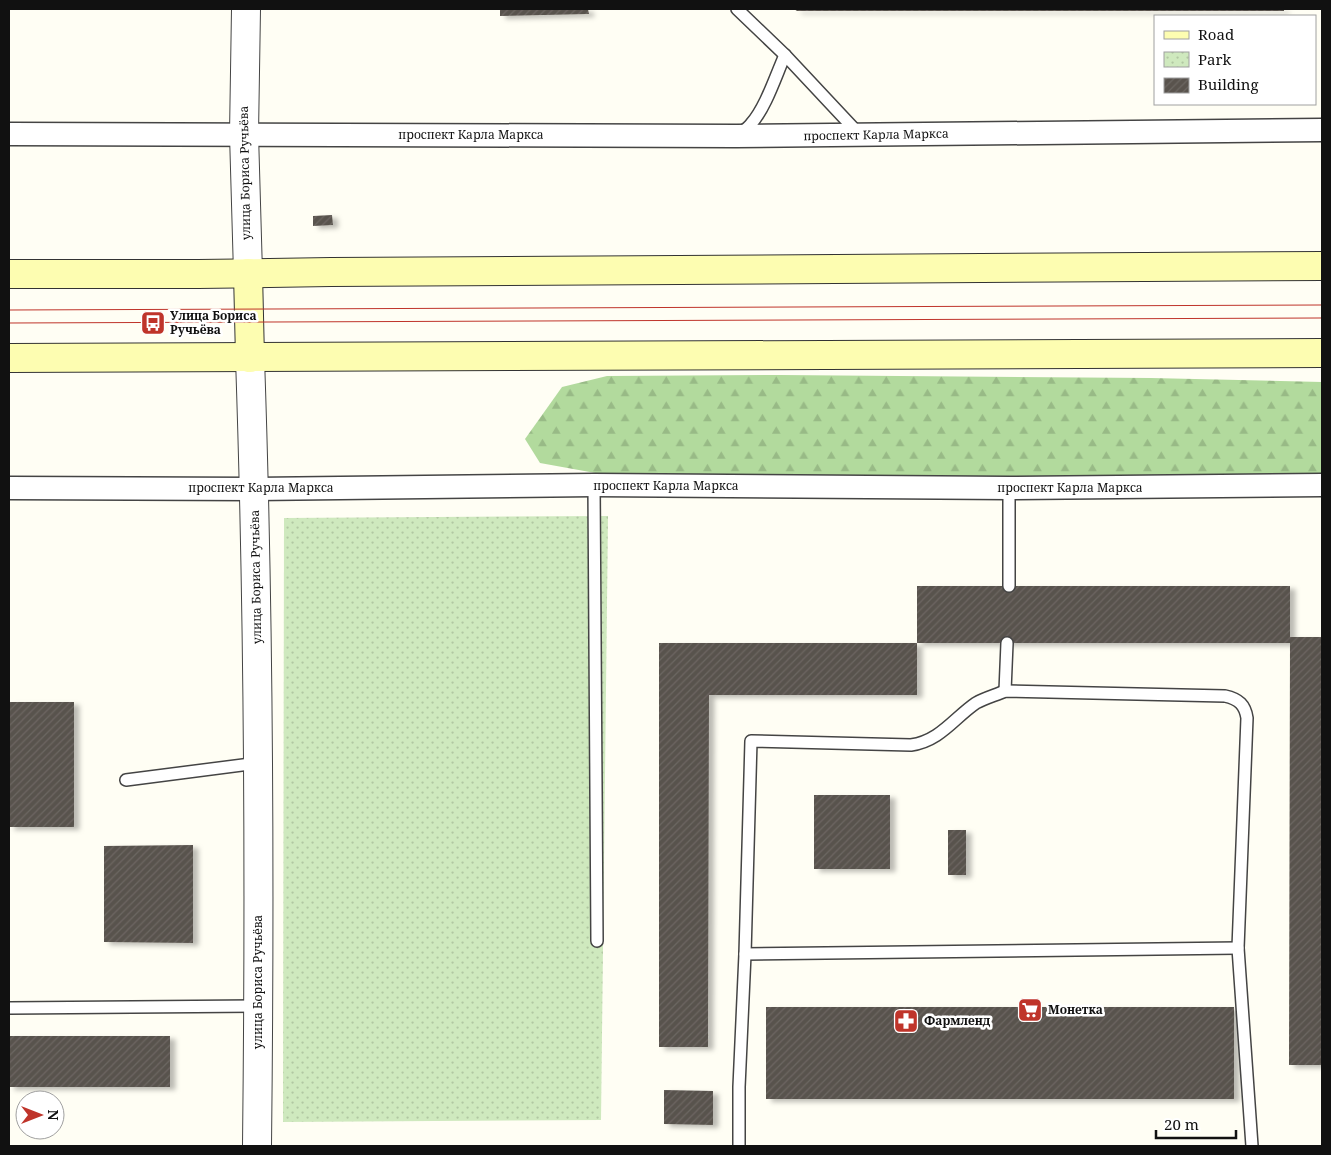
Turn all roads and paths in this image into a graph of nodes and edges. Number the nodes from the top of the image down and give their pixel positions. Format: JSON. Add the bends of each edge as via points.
{"nodes":[{"id":1,"x":246,"y":9,"type":"edge"},
{"id":2,"x":737,"y":9,"type":"edge"},
{"id":3,"x":785,"y":54,"type":"junction"},
{"id":4,"x":1322,"y":130,"type":"edge"},
{"id":5,"x":9,"y":134,"type":"edge"},
{"id":6,"x":244,"y":134,"type":"junction"},
{"id":7,"x":860,"y":135,"type":"junction"},
{"id":8,"x":736,"y":136,"type":"junction"},
{"id":9,"x":1322,"y":266,"type":"edge"},
{"id":10,"x":248,"y":273,"type":"junction"},
{"id":11,"x":9,"y":274,"type":"edge"},
{"id":12,"x":1322,"y":353,"type":"edge"},
{"id":13,"x":9,"y":358,"type":"edge"},
{"id":14,"x":250,"y":358,"type":"junction"},
{"id":15,"x":594,"y":485,"type":"junction"},
{"id":16,"x":1322,"y":485,"type":"edge"},
{"id":17,"x":9,"y":488,"type":"edge"},
{"id":18,"x":1009,"y":488,"type":"junction"},
{"id":19,"x":255,"y":489,"type":"junction"},
{"id":20,"x":1009,"y":586,"type":"dead end"},
{"id":21,"x":1007,"y":643,"type":"dead end"},
{"id":22,"x":1006,"y":691,"type":"junction"},
{"id":23,"x":258,"y":763,"type":"junction"},
{"id":24,"x":126,"y":780,"type":"dead end"},
{"id":25,"x":596,"y":941,"type":"dead end"},
{"id":26,"x":1238,"y":948,"type":"junction"},
{"id":27,"x":746,"y":954,"type":"junction"},
{"id":28,"x":258,"y":1006,"type":"junction"},
{"id":29,"x":9,"y":1008,"type":"edge"},
{"id":30,"x":257,"y":1146,"type":"edge"},
{"id":31,"x":739,"y":1146,"type":"edge"},
{"id":32,"x":1252,"y":1146,"type":"edge"}],
"edges":[{"from":1,"to":6,"type":"street","name":"улица Бориса Ручьёва"},
{"from":2,"to":3,"type":"lane"},
{"from":3,"to":7,"type":"lane"},
{"from":3,"to":8,"type":"lane","via":[[759,111],[751,124]]},
{"from":4,"to":7,"type":"street","name":"проспект Карла Маркса"},
{"from":5,"to":6,"type":"street","name":"проспект Карла Маркса"},
{"from":6,"to":8,"type":"street","name":"проспект Карла Маркса"},
{"from":6,"to":10,"type":"street","name":"улица Бориса Ручьёва"},
{"from":7,"to":8,"type":"street","name":"проспект Карла Маркса"},
{"from":9,"to":10,"type":"main road"},
{"from":10,"to":11,"type":"main road"},
{"from":10,"to":14,"type":"main road","name":"улица Бориса Ручьёва"},
{"from":12,"to":14,"type":"main road"},
{"from":13,"to":14,"type":"main road"},
{"from":14,"to":19,"type":"street","name":"улица Бориса Ручьёва"},
{"from":15,"to":18,"type":"street","name":"проспект Карла Маркса"},
{"from":15,"to":19,"type":"street","name":"проспект Карла Маркса"},
{"from":15,"to":25,"type":"lane"},
{"from":16,"to":18,"type":"street","name":"проспект Карла Маркса"},
{"from":17,"to":19,"type":"street","name":"проспект Карла Маркса"},
{"from":18,"to":20,"type":"lane"},
{"from":19,"to":23,"type":"street","name":"улица Бориса Ручьёва"},
{"from":21,"to":22,"type":"lane"},
{"from":22,"to":26,"type":"lane","via":[[1226,696],[1241,702],[1247,718]]},
{"from":22,"to":27,"type":"lane","via":[[977,703],[950,726],[921,743],[751,741]]},
{"from":23,"to":24,"type":"lane"},
{"from":23,"to":28,"type":"street","name":"улица Бориса Ручьёва"},
{"from":26,"to":27,"type":"lane"},
{"from":26,"to":32,"type":"lane"},
{"from":27,"to":31,"type":"lane"},
{"from":28,"to":29,"type":"lane"},
{"from":28,"to":30,"type":"street","name":"улица Бориса Ручьёва"}]}
